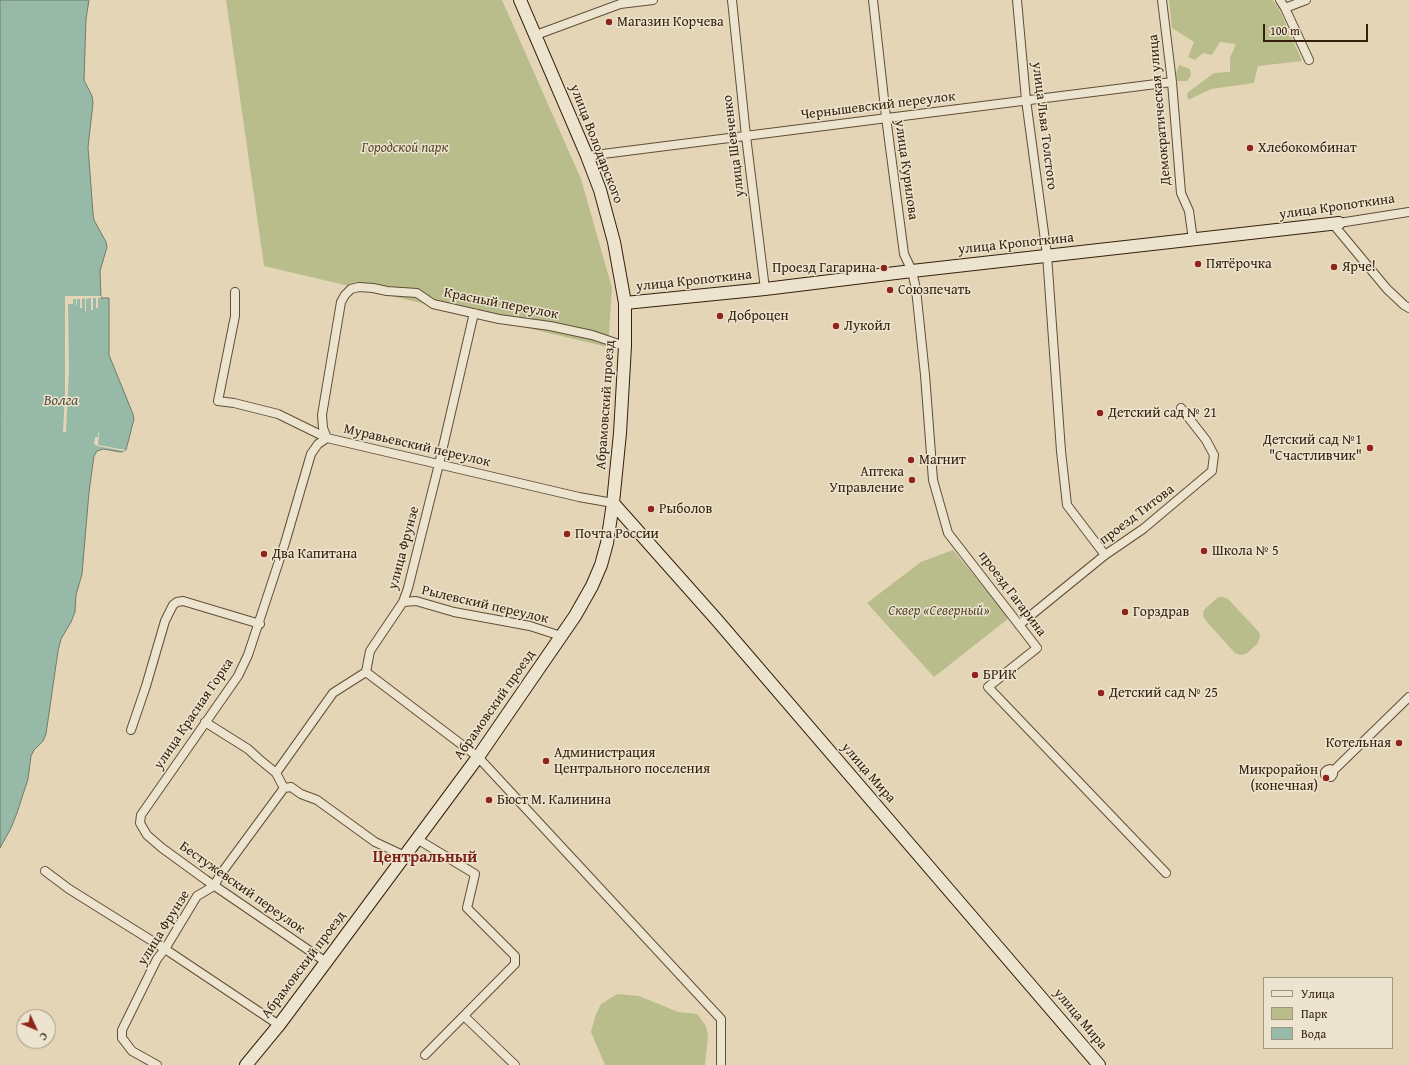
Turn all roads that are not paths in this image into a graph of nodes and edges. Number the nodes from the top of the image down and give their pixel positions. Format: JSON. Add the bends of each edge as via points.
{"nodes":[{"id":1,"x":520,"y":0,"type":"edge"},
{"id":2,"x":653,"y":0,"type":"edge"},
{"id":3,"x":732,"y":0,"type":"edge"},
{"id":4,"x":873,"y":0,"type":"edge"},
{"id":5,"x":1017,"y":0,"type":"edge"},
{"id":6,"x":1162,"y":0,"type":"edge"},
{"id":7,"x":1280,"y":0,"type":"edge"},
{"id":8,"x":1306,"y":0,"type":"edge"},
{"id":9,"x":1285,"y":8,"type":"junction"},
{"id":10,"x":536,"y":35,"type":"junction"},
{"id":11,"x":1309,"y":60,"type":"dead end"},
{"id":12,"x":1172,"y":82,"type":"junction"},
{"id":13,"x":1026,"y":100,"type":"junction"},
{"id":14,"x":886,"y":117,"type":"junction"},
{"id":15,"x":746,"y":136,"type":"junction"},
{"id":16,"x":587,"y":156,"type":"junction"},
{"id":17,"x":1409,"y":212,"type":"edge"},
{"id":18,"x":1336,"y":224,"type":"junction"},
{"id":19,"x":1193,"y":240,"type":"junction"},
{"id":20,"x":1047,"y":255,"type":"junction"},
{"id":21,"x":912,"y":271,"type":"junction"},
{"id":22,"x":765,"y":289,"type":"junction"},
{"id":23,"x":235,"y":292,"type":"dead end"},
{"id":24,"x":625,"y":303,"type":"junction"},
{"id":25,"x":1409,"y":308,"type":"edge"},
{"id":26,"x":474,"y":313,"type":"junction"},
{"id":27,"x":625,"y":346,"type":"junction"},
{"id":28,"x":1181,"y":408,"type":"dead end"},
{"id":29,"x":327,"y":438,"type":"junction"},
{"id":30,"x":439,"y":464,"type":"junction"},
{"id":31,"x":613,"y":503,"type":"junction"},
{"id":32,"x":1105,"y":555,"type":"junction"},
{"id":33,"x":403,"y":602,"type":"junction"},
{"id":34,"x":260,"y":624,"type":"junction"},
{"id":35,"x":1019,"y":624,"type":"junction"},
{"id":36,"x":561,"y":636,"type":"junction"},
{"id":37,"x":366,"y":672,"type":"junction"},
{"id":38,"x":1409,"y":697,"type":"edge"},
{"id":39,"x":205,"y":722,"type":"junction"},
{"id":40,"x":131,"y":730,"type":"dead end"},
{"id":41,"x":478,"y":757,"type":"junction"},
{"id":42,"x":1333,"y":771,"type":"dead end"},
{"id":43,"x":276,"y":773,"type":"junction"},
{"id":44,"x":284,"y":788,"type":"junction"},
{"id":45,"x":417,"y":839,"type":"junction"},
{"id":46,"x":162,"y":848,"type":"joint"},
{"id":47,"x":405,"y":856,"type":"junction"},
{"id":48,"x":45,"y":872,"type":"dead end"},
{"id":49,"x":1166,"y":873,"type":"dead end"},
{"id":50,"x":214,"y":886,"type":"junction"},
{"id":51,"x":165,"y":949,"type":"junction"},
{"id":52,"x":326,"y":962,"type":"junction"},
{"id":53,"x":464,"y":1016,"type":"junction"},
{"id":54,"x":279,"y":1025,"type":"junction"},
{"id":55,"x":425,"y":1055,"type":"dead end"},
{"id":56,"x":157,"y":1065,"type":"edge"},
{"id":57,"x":246,"y":1065,"type":"edge"},
{"id":58,"x":515,"y":1065,"type":"edge"},
{"id":59,"x":721,"y":1065,"type":"edge"},
{"id":60,"x":1098,"y":1065,"type":"edge"}],
"edges":[{"from":1,"to":10,"type":"street","name":"улица Володарского"},
{"from":2,"to":10,"type":"street","via":[[620,4]]},
{"from":3,"to":15,"type":"street","name":"улица Шевченко"},
{"from":4,"to":14,"type":"street","name":"улица Курилова"},
{"from":5,"to":13,"type":"street","name":"улица Льва Толстого"},
{"from":6,"to":12,"type":"street","name":"Демократическая улица"},
{"from":7,"to":9,"type":"street"},
{"from":8,"to":9,"type":"street"},
{"from":9,"to":11,"type":"street"},
{"from":10,"to":16,"type":"street","name":"улица Володарского"},
{"from":12,"to":13,"type":"street","name":"Чернышевский переулок"},
{"from":12,"to":19,"type":"street","name":"Демократическая улица","via":[[1181,193],[1189,211]]},
{"from":13,"to":14,"type":"street","name":"Чернышевский переулок"},
{"from":13,"to":20,"type":"street","name":"улица Льва Толстого"},
{"from":14,"to":15,"type":"street","name":"Чернышевский переулок"},
{"from":14,"to":21,"type":"street","name":"улица Курилова","via":[[904,254]]},
{"from":15,"to":16,"type":"street","name":"Чернышевский переулок"},
{"from":15,"to":22,"type":"street","name":"улица Шевченко"},
{"from":16,"to":24,"type":"street","name":"улица Володарского","via":[[600,190],[614,242]]},
{"from":17,"to":18,"type":"street","name":"улица Кропоткина"},
{"from":18,"to":19,"type":"street","name":"улица Кропоткина"},
{"from":18,"to":25,"type":"street","via":[[1387,289]]},
{"from":19,"to":20,"type":"street","name":"улица Кропоткина"},
{"from":20,"to":21,"type":"street","name":"улица Кропоткина"},
{"from":20,"to":32,"type":"street","name":"улица Льва Толстого","via":[[1067,505]]},
{"from":21,"to":22,"type":"street","name":"улица Кропоткина"},
{"from":21,"to":35,"type":"street","name":"проезд Гагарина","via":[[925,375],[933,480],[948,533]]},
{"from":22,"to":24,"type":"street","name":"улица Кропоткина"},
{"from":23,"to":29,"type":"street","name":"Муравьевский переулок","via":[[234,316],[218,401],[278,414]]},
{"from":24,"to":27,"type":"street","name":"Абрамовский проезд"},
{"from":26,"to":27,"type":"street","name":"Красный переулок","via":[[592,335]]},
{"from":26,"to":29,"type":"street","name":"Красный переулок","via":[[433,304],[417,293],[359,287],[351,289],[341,302],[336,326],[322,415]]},
{"from":26,"to":30,"type":"street","name":"улица Фрунзе"},
{"from":27,"to":31,"type":"street","name":"Абрамовский проезд"},
{"from":28,"to":32,"type":"street","name":"проезд Титова","via":[[1206,440],[1214,455],[1212,472],[1143,529]]},
{"from":29,"to":30,"type":"street","name":"Муравьевский переулок"},
{"from":29,"to":34,"type":"street","name":"улица Красная Горка","via":[[318,444],[311,454]]},
{"from":30,"to":31,"type":"street","name":"Муравьевский переулок"},
{"from":30,"to":33,"type":"street","name":"улица Фрунзе"},
{"from":31,"to":36,"type":"street","name":"Абрамовский проезд","via":[[601,565],[592,586]]},
{"from":31,"to":60,"type":"street","name":"улица Мира","via":[[716,619]]},
{"from":32,"to":35,"type":"street","name":"проезд Титова"},
{"from":33,"to":36,"type":"street","name":"Рылевский переулок","via":[[416,602],[530,626]]},
{"from":33,"to":37,"type":"street","name":"улица Фрунзе","via":[[370,651]]},
{"from":34,"to":39,"type":"street","name":"улица Красная Горка","via":[[238,676]]},
{"from":34,"to":40,"type":"street","via":[[183,601],[173,605],[165,621]]},
{"from":35,"to":49,"type":"street","name":"проезд Гагарина","via":[[1037,648],[988,687]]},
{"from":36,"to":41,"type":"street","name":"Абрамовский проезд"},
{"from":37,"to":41,"type":"street"},
{"from":37,"to":43,"type":"street","via":[[333,693]]},
{"from":38,"to":42,"type":"street"},
{"from":39,"to":43,"type":"street","via":[[248,749]]},
{"from":39,"to":46,"type":"street","name":"улица Красная Горка","via":[[141,815],[140,823],[147,835]]},
{"from":41,"to":45,"type":"street","name":"Абрамовский проезд"},
{"from":41,"to":59,"type":"street","via":[[721,1019]]},
{"from":43,"to":44,"type":"street"},
{"from":44,"to":47,"type":"street","via":[[291,787],[317,800],[375,842]]},
{"from":44,"to":50,"type":"street","name":"улица Фрунзе"},
{"from":45,"to":47,"type":"street","name":"Абрамовский проезд"},
{"from":45,"to":53,"type":"street","via":[[475,874],[467,908],[515,956],[515,964]]},
{"from":46,"to":50,"type":"street","name":"Бестужевский переулок"},
{"from":47,"to":52,"type":"street","name":"Абрамовский проезд"},
{"from":48,"to":51,"type":"street"},
{"from":50,"to":51,"type":"street","name":"улица Фрунзе","via":[[197,896]]},
{"from":50,"to":52,"type":"street","name":"Бестужевский переулок"},
{"from":51,"to":54,"type":"street"},
{"from":51,"to":56,"type":"street","name":"улица Фрунзе","via":[[157,959],[122,1030],[122,1038],[132,1051]]},
{"from":52,"to":54,"type":"street","name":"Абрамовский проезд"},
{"from":53,"to":55,"type":"street"},
{"from":53,"to":58,"type":"street"},
{"from":54,"to":57,"type":"street","name":"Абрамовский проезд"}]}
